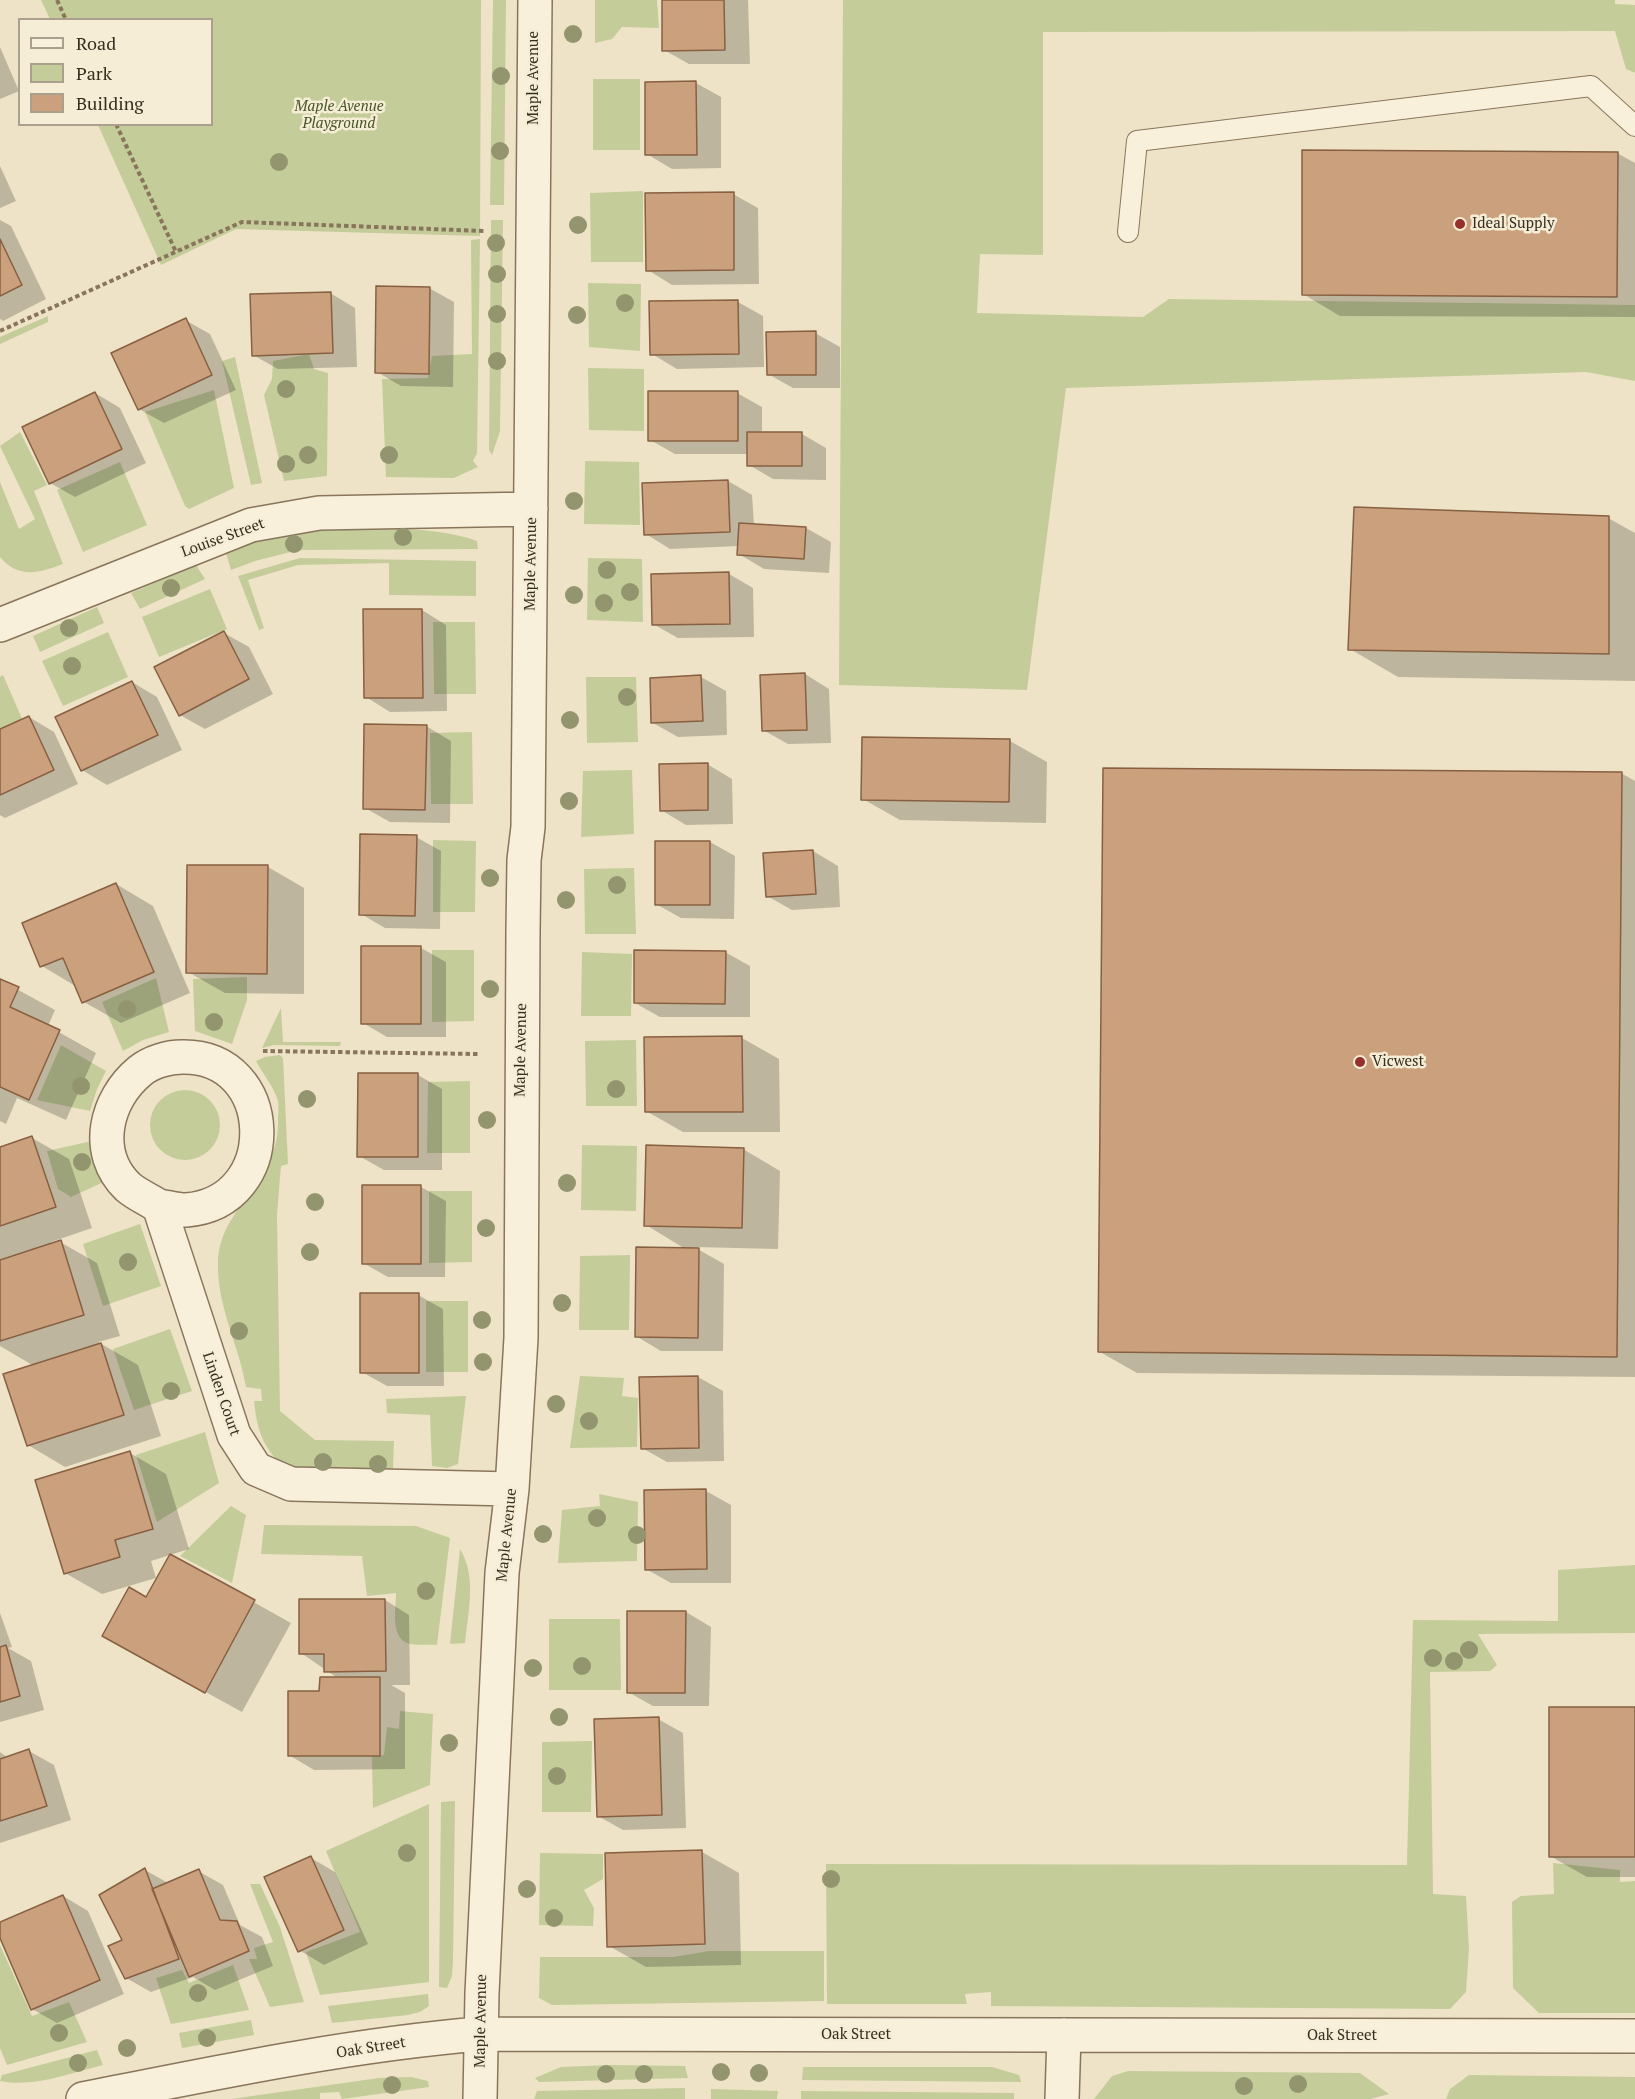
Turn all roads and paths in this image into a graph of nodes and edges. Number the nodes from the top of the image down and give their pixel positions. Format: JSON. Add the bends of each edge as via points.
{"nodes":[{"id":1,"x":57,"y":0,"type":"edge"},
{"id":2,"x":535,"y":0,"type":"edge"},
{"id":3,"x":65,"y":18,"type":"edge"},
{"id":4,"x":117,"y":126,"type":"edge"},
{"id":5,"x":1635,"y":126,"type":"edge"},
{"id":6,"x":484,"y":231,"type":"dead end"},
{"id":7,"x":1128,"y":232,"type":"dead end"},
{"id":8,"x":176,"y":252,"type":"junction"},
{"id":9,"x":0,"y":331,"type":"edge"},
{"id":10,"x":531,"y":509,"type":"junction"},
{"id":11,"x":0,"y":625,"type":"edge"},
{"id":12,"x":478,"y":1054,"type":"dead end"},
{"id":13,"x":225,"y":1067,"type":"junction"},
{"id":14,"x":159,"y":1206,"type":"junction"},
{"id":15,"x":512,"y":1489,"type":"junction"},
{"id":16,"x":480,"y":2034,"type":"junction"},
{"id":17,"x":1064,"y":2035,"type":"junction"},
{"id":18,"x":1635,"y":2036,"type":"edge"},
{"id":19,"x":83,"y":2099,"type":"edge"},
{"id":20,"x":480,"y":2099,"type":"edge"},
{"id":21,"x":1062,"y":2099,"type":"edge"}],
"edges":[{"from":1,"to":3,"type":"path"},
{"from":2,"to":10,"type":"street","name":"Maple Avenue"},
{"from":4,"to":8,"type":"path"},
{"from":5,"to":7,"type":"lane","via":[[1591,86],[1137,141]]},
{"from":6,"to":8,"type":"path","via":[[242,222]]},
{"from":8,"to":9,"type":"path"},
{"from":10,"to":11,"type":"street","name":"Louise Street","via":[[319,513],[251,525]]},
{"from":10,"to":15,"type":"street","name":"Maple Avenue","via":[[528,827],[523,931],[522,1286]]},
{"from":12,"to":13,"type":"path","via":[[261,1051]]},
{"from":13,"to":14,"type":"street","via":[[244,1088],[256,1112],[259,1138],[252,1164],[237,1186],[211,1204],[185,1210]]},
{"from":13,"to":14,"type":"street","via":[[193,1057],[171,1057],[146,1066],[124,1084],[111,1107],[106,1133],[113,1164],[128,1186]]},
{"from":14,"to":15,"type":"street","name":"Linden Court","via":[[234,1435],[256,1469],[291,1484]]},
{"from":15,"to":16,"type":"street","name":"Maple Avenue","via":[[502,1573]]},
{"from":16,"to":17,"type":"street","name":"Oak Street"},
{"from":16,"to":19,"type":"street","name":"Oak Street","via":[[323,2056]]},
{"from":16,"to":20,"type":"street","name":"Maple Avenue"},
{"from":17,"to":18,"type":"street","name":"Oak Street"},
{"from":17,"to":21,"type":"street"}]}
